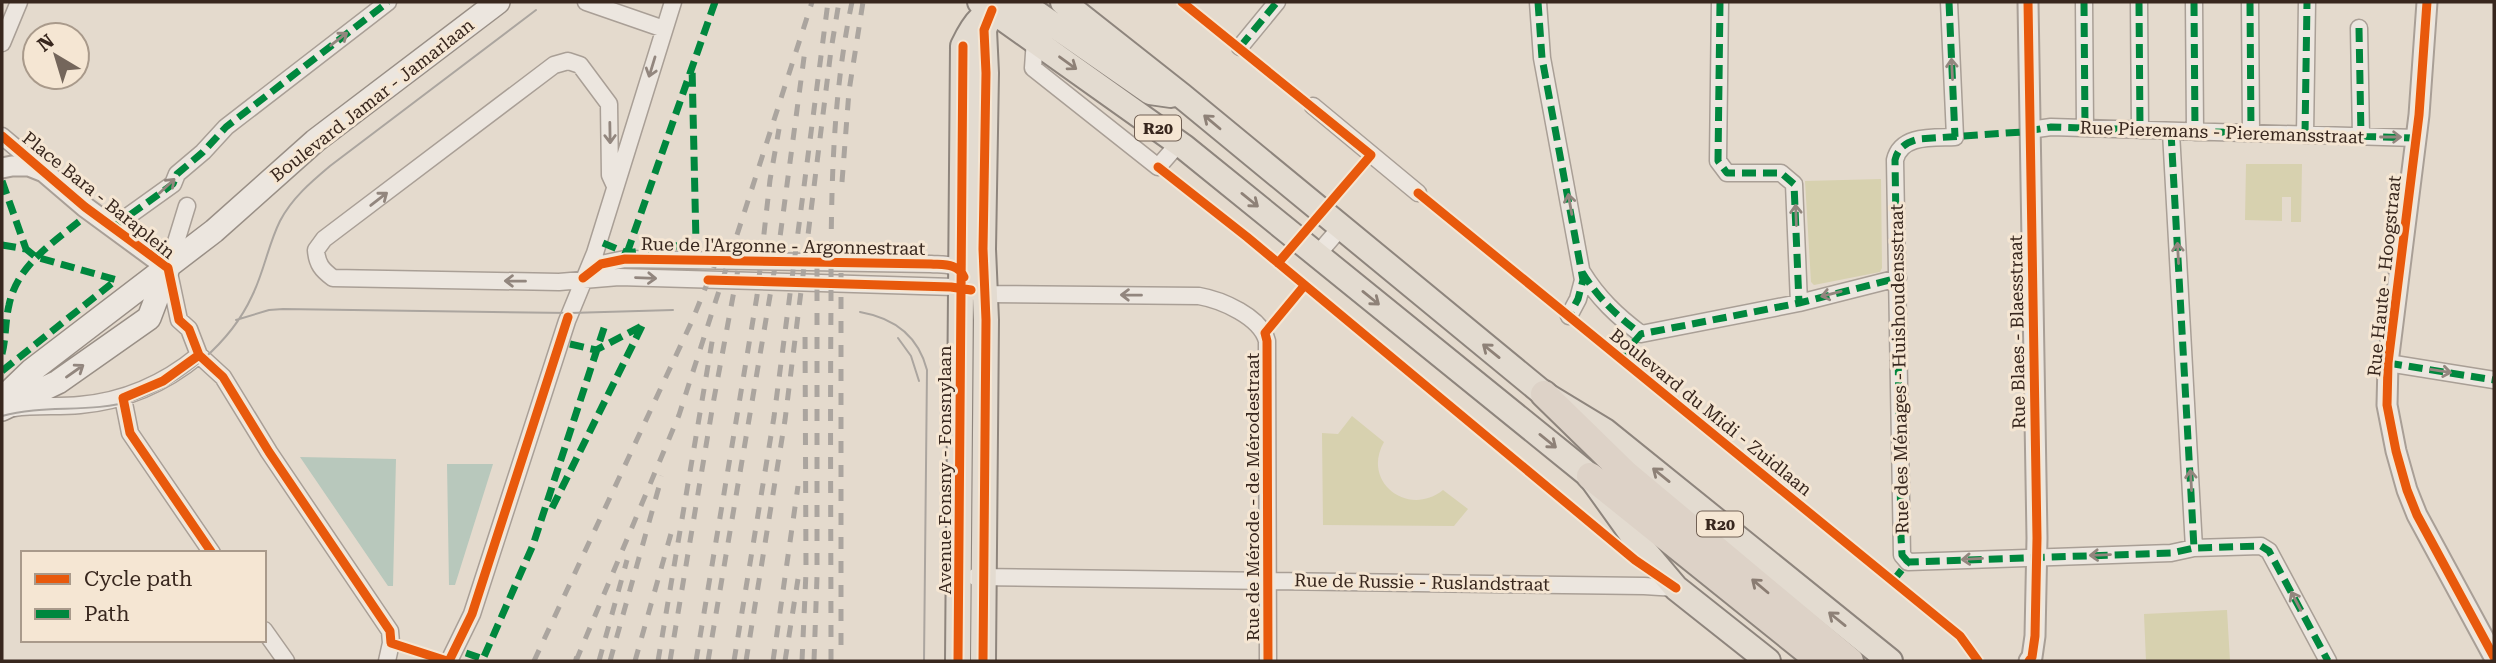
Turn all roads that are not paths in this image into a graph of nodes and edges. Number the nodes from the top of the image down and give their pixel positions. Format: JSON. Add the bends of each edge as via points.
{"nodes":[{"id":1,"x":19,"y":2,"type":"edge"},
{"id":2,"x":388,"y":2,"type":"edge"},
{"id":3,"x":498,"y":2,"type":"edge"},
{"id":4,"x":586,"y":2,"type":"edge"},
{"id":5,"x":673,"y":2,"type":"edge"},
{"id":6,"x":1063,"y":2,"type":"edge"},
{"id":7,"x":1277,"y":2,"type":"edge"},
{"id":8,"x":1538,"y":2,"type":"edge"},
{"id":9,"x":1720,"y":2,"type":"edge"},
{"id":10,"x":1949,"y":2,"type":"edge"},
{"id":11,"x":2028,"y":2,"type":"edge"},
{"id":12,"x":2084,"y":2,"type":"edge"},
{"id":13,"x":2139,"y":2,"type":"edge"},
{"id":14,"x":2194,"y":2,"type":"edge"},
{"id":15,"x":2250,"y":2,"type":"edge"},
{"id":16,"x":2307,"y":2,"type":"edge"},
{"id":17,"x":2427,"y":2,"type":"edge"},
{"id":18,"x":988,"y":4,"type":"edge"},
{"id":19,"x":2359,"y":28,"type":"dead end"},
{"id":20,"x":664,"y":29,"type":"junction"},
{"id":21,"x":2,"y":43,"type":"edge"},
{"id":22,"x":1240,"y":47,"type":"dead end"},
{"id":23,"x":1182,"y":96,"type":"junction"},
{"id":24,"x":1312,"y":106,"type":"dead end"},
{"id":25,"x":2085,"y":128,"type":"junction"},
{"id":26,"x":2029,"y":130,"type":"junction"},
{"id":27,"x":2140,"y":130,"type":"junction"},
{"id":28,"x":2171,"y":132,"type":"junction"},
{"id":29,"x":2195,"y":132,"type":"junction"},
{"id":30,"x":2251,"y":133,"type":"junction"},
{"id":31,"x":2305,"y":135,"type":"junction"},
{"id":32,"x":2,"y":136,"type":"edge"},
{"id":33,"x":2361,"y":136,"type":"junction"},
{"id":34,"x":2416,"y":138,"type":"junction"},
{"id":35,"x":2,"y":168,"type":"edge"},
{"id":36,"x":44,"y":172,"type":"junction"},
{"id":37,"x":615,"y":186,"type":"junction"},
{"id":38,"x":1418,"y":193,"type":"dead end"},
{"id":39,"x":187,"y":206,"type":"dead end"},
{"id":40,"x":113,"y":227,"type":"junction"},
{"id":41,"x":1341,"y":227,"type":"junction"},
{"id":42,"x":1317,"y":255,"type":"junction"},
{"id":43,"x":892,"y":264,"type":"junction"},
{"id":44,"x":169,"y":268,"type":"junction"},
{"id":45,"x":1582,"y":272,"type":"junction"},
{"id":46,"x":583,"y":278,"type":"junction"},
{"id":47,"x":1898,"y":278,"type":"junction"},
{"id":48,"x":968,"y":284,"type":"junction"},
{"id":49,"x":891,"y":285,"type":"junction"},
{"id":50,"x":1799,"y":303,"type":"junction"},
{"id":51,"x":1569,"y":316,"type":"dead end"},
{"id":52,"x":1265,"y":333,"type":"joint"},
{"id":53,"x":199,"y":355,"type":"junction"},
{"id":54,"x":2388,"y":363,"type":"junction"},
{"id":55,"x":2494,"y":380,"type":"edge"},
{"id":56,"x":1544,"y":394,"type":"junction"},
{"id":57,"x":124,"y":398,"type":"junction"},
{"id":58,"x":2,"y":399,"type":"edge"},
{"id":59,"x":2,"y":411,"type":"edge"},
{"id":60,"x":1590,"y":475,"type":"junction"},
{"id":61,"x":2194,"y":548,"type":"junction"},
{"id":62,"x":211,"y":551,"type":"edge"},
{"id":63,"x":2037,"y":557,"type":"junction"},
{"id":64,"x":970,"y":577,"type":"junction"},
{"id":65,"x":1268,"y":580,"type":"junction"},
{"id":66,"x":1676,"y":588,"type":"junction"},
{"id":67,"x":266,"y":633,"type":"edge"},
{"id":68,"x":2494,"y":656,"type":"edge"},
{"id":69,"x":286,"y":661,"type":"edge"},
{"id":70,"x":387,"y":661,"type":"edge"},
{"id":71,"x":450,"y":661,"type":"edge"},
{"id":72,"x":958,"y":661,"type":"edge"},
{"id":73,"x":983,"y":661,"type":"edge"},
{"id":74,"x":1268,"y":661,"type":"edge"},
{"id":75,"x":1768,"y":661,"type":"edge"},
{"id":76,"x":1820,"y":661,"type":"edge"},
{"id":77,"x":1850,"y":661,"type":"edge"},
{"id":78,"x":1891,"y":661,"type":"edge"},
{"id":79,"x":2029,"y":661,"type":"edge"},
{"id":80,"x":2329,"y":661,"type":"edge"}],
"edges":[{"from":1,"to":21,"type":"street"},
{"from":40,"to":2,"type":"street","one_way":true,"via":[[173,184],[177,174],[226,127]]},
{"from":3,"to":44,"type":"main road","name":"Boulevard Jamar - Jamarlaan","via":[[315,141]]},
{"from":4,"to":20,"type":"street"},
{"from":5,"to":20,"type":"street"},
{"from":6,"to":23,"type":"main road","number":"R20"},
{"from":7,"to":22,"type":"street"},
{"from":45,"to":8,"type":"street","one_way":true,"via":[[1542,58]]},
{"from":50,"to":9,"type":"street","one_way":true,"via":[[1794,184],[1781,173],[1727,173],[1718,161]]},
{"from":47,"to":10,"type":"street","name":"Rue des Ménages - Huishoudensstraat","one_way":true,"via":[[1897,154],[1905,144],[1919,139],[1955,136]]},
{"from":11,"to":26,"type":"street","name":"Rue Blaes - Blaesstraat"},
{"from":12,"to":25,"type":"street"},
{"from":13,"to":27,"type":"street"},
{"from":14,"to":29,"type":"street"},
{"from":15,"to":30,"type":"street"},
{"from":16,"to":31,"type":"street"},
{"from":17,"to":34,"type":"street","name":"Rue Haute - Hoogstraat"},
{"from":18,"to":23,"type":"main road","number":"R20","via":[[1010,2],[1035,12],[1150,92]]},
{"from":18,"to":42,"type":"main road","number":"R20","one_way":true,"via":[[1179,144]]},
{"from":18,"to":48,"type":"main road","via":[[983,249]]},
{"from":18,"to":48,"type":"main road","via":[[963,46]]},
{"from":19,"to":33,"type":"street"},
{"from":20,"to":37,"type":"street","one_way":true},
{"from":41,"to":23,"type":"main road","number":"R20","one_way":true},
{"from":24,"to":38,"type":"street"},
{"from":25,"to":26,"type":"street","name":"Rue Pieremans - Pieremansstraat"},
{"from":25,"to":27,"type":"street","name":"Rue Pieremans - Pieremansstraat"},
{"from":26,"to":63,"type":"street","name":"Rue Blaes - Blaesstraat"},
{"from":27,"to":28,"type":"street","name":"Rue Pieremans - Pieremansstraat"},
{"from":28,"to":29,"type":"street","name":"Rue Pieremans - Pieremansstraat"},
{"from":61,"to":28,"type":"street","one_way":true},
{"from":29,"to":30,"type":"street","name":"Rue Pieremans - Pieremansstraat"},
{"from":30,"to":31,"type":"street","name":"Rue Pieremans - Pieremansstraat"},
{"from":31,"to":33,"type":"street","name":"Rue Pieremans - Pieremansstraat"},
{"from":32,"to":36,"type":"street","name":"Place Bara - Baraplein"},
{"from":33,"to":34,"type":"street","name":"Rue Pieremans - Pieremansstraat","one_way":true},
{"from":34,"to":54,"type":"street","name":"Rue Haute - Hoogstraat"},
{"from":35,"to":36,"type":"street","name":"Place Bara - Baraplein","via":[[29,166]]},
{"from":36,"to":40,"type":"street","name":"Place Bara - Baraplein"},
{"from":37,"to":46,"type":"street"},
{"from":46,"to":37,"type":"street","name":"Rue de l'Argonne - Argonnestraat","one_way":true,"via":[[559,282],[333,278],[317,261],[316,250],[324,239],[554,65],[568,61],[580,65],[609,104],[610,175]]},
{"from":39,"to":44,"type":"street"},
{"from":40,"to":44,"type":"street","name":"Place Bara - Baraplein"},
{"from":41,"to":42,"type":"street"},
{"from":56,"to":41,"type":"main road","number":"R20","one_way":true},
{"from":42,"to":60,"type":"main road","number":"R20","one_way":true},
{"from":43,"to":46,"type":"street","name":"Rue de l'Argonne - Argonnestraat","via":[[625,259],[601,264]]},
{"from":43,"to":48,"type":"street","name":"Rue de l'Argonne - Argonnestraat","via":[[954,266]]},
{"from":43,"to":49,"type":"street"},
{"from":44,"to":53,"type":"street","name":"Place Bara - Baraplein","via":[[179,320],[189,329]]},
{"from":44,"to":58,"type":"main road","name":"Place Bara - Baraplein","via":[[31,371]]},
{"from":59,"to":44,"type":"main road","name":"Place Bara - Baraplein","one_way":true,"via":[[58,382],[149,318]]},
{"from":45,"to":50,"type":"street","via":[[1603,302],[1641,334]]},
{"from":45,"to":51,"type":"street","via":[[1581,289]]},
{"from":46,"to":49,"type":"street","name":"Rue de l'Argonne - Argonnestraat","one_way":true},
{"from":46,"to":71,"type":"street","via":[[472,614]]},
{"from":47,"to":50,"type":"street","one_way":true},
{"from":63,"to":47,"type":"street","name":"Rue des Ménages - Huishoudensstraat","one_way":true,"via":[[1908,562],[1902,555]]},
{"from":48,"to":49,"type":"street","name":"Rue de l'Argonne - Argonnestraat"},
{"from":52,"to":48,"type":"street","name":"Rue de l'Argonne - Argonnestraat","one_way":true,"via":[[1235,308],[1199,296]]},
{"from":48,"to":64,"type":"main road","name":"Avenue Fonsny - Fonsnylaan"},
{"from":52,"to":65,"type":"street","name":"Rue de Mérode - de Mérodestraat"},
{"from":53,"to":57,"type":"street","name":"Place Bara - Baraplein","via":[[163,381]]},
{"from":53,"to":70,"type":"street","via":[[223,377],[390,631]]},
{"from":54,"to":55,"type":"street","one_way":true},
{"from":54,"to":68,"type":"street","name":"Rue Haute - Hoogstraat","via":[[2389,423],[2407,490]]},
{"from":77,"to":56,"type":"highway","number":"R20","one_way":true,"via":[[1626,474]]},
{"from":78,"to":56,"type":"main road","number":"R20","one_way":true,"via":[[1605,431]]},
{"from":57,"to":59,"type":"street","name":"Place Bara - Baraplein"},
{"from":57,"to":62,"type":"street","via":[[130,433]]},
{"from":60,"to":66,"type":"main road","via":[[1638,544]]},
{"from":60,"to":76,"type":"highway","number":"R20"},
{"from":61,"to":63,"type":"street","one_way":true,"via":[[2171,553]]},
{"from":80,"to":61,"type":"street","one_way":true,"via":[[2269,551],[2261,547]]},
{"from":63,"to":79,"type":"street","name":"Rue Blaes - Blaesstraat","via":[[2035,636]]},
{"from":64,"to":65,"type":"street","name":"Rue de Russie - Ruslandstraat"},
{"from":64,"to":72,"type":"main road","name":"Avenue Fonsny - Fonsnylaan"},
{"from":64,"to":73,"type":"main road","name":"Avenue Fonsny - Fonsnylaan"},
{"from":65,"to":66,"type":"street","name":"Rue de Russie - Ruslandstraat"},
{"from":65,"to":74,"type":"street","name":"Rue de Mérode - de Mérodestraat"},
{"from":66,"to":75,"type":"main road"},
{"from":67,"to":69,"type":"street"}]}
